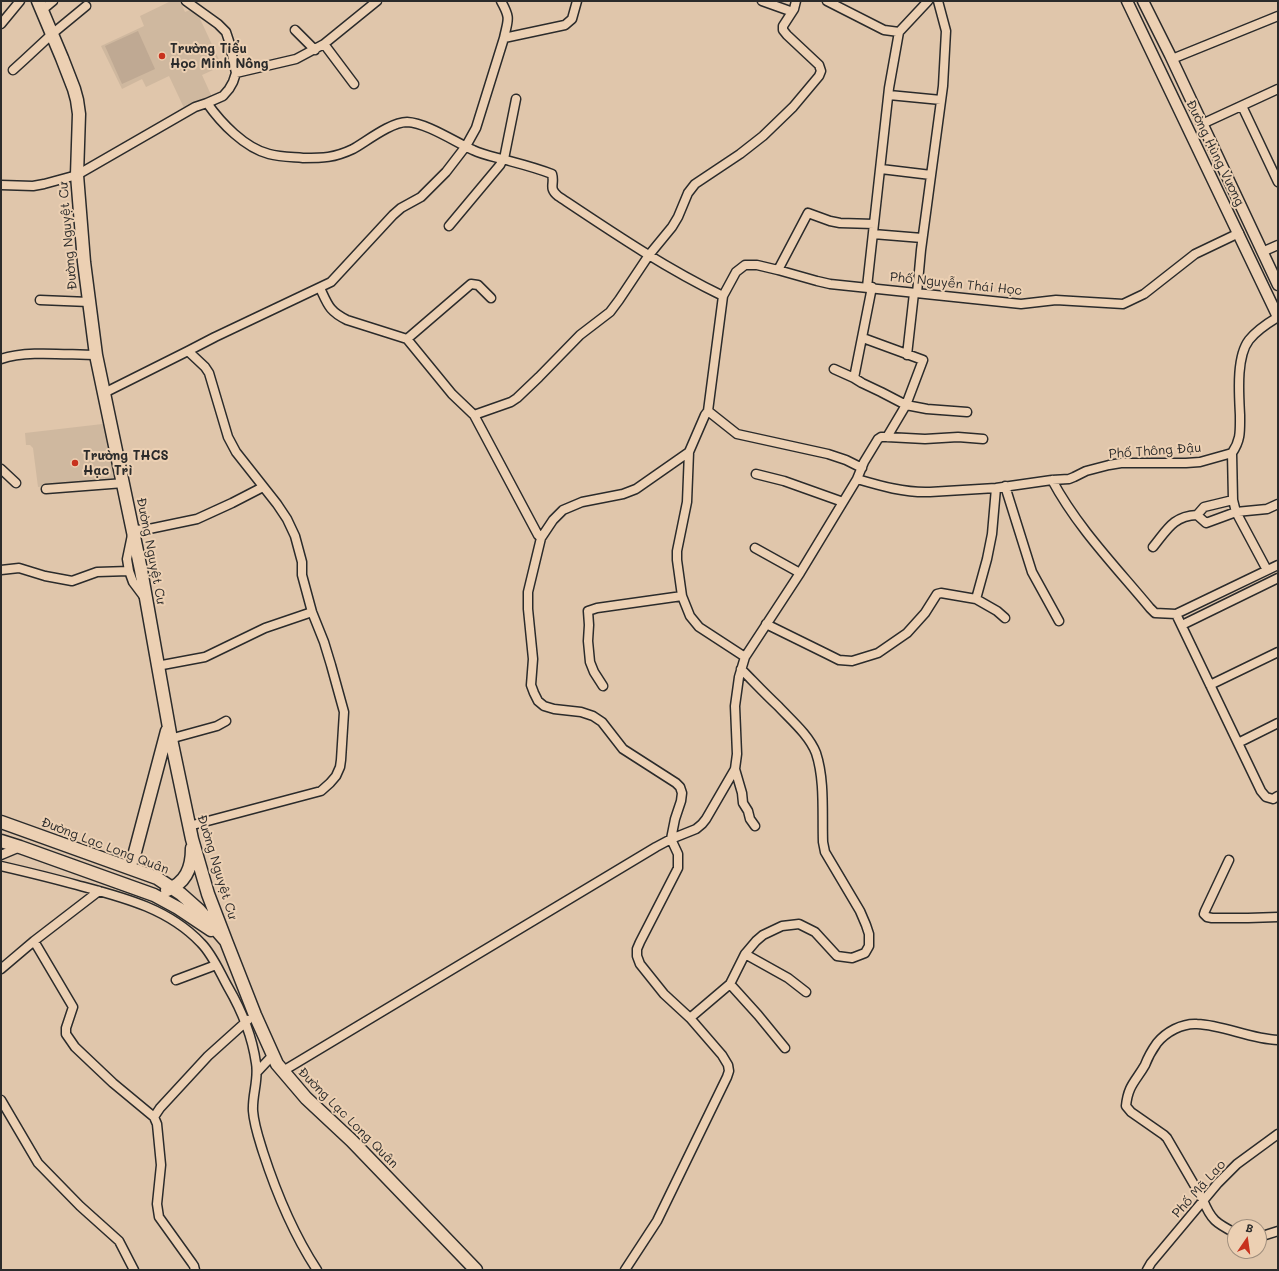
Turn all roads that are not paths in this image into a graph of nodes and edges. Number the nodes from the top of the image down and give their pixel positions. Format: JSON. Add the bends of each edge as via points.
{"nodes":[{"id":1,"x":20,"y":1,"type":"edge"},
{"id":2,"x":53,"y":1,"type":"edge"},
{"id":3,"x":186,"y":1,"type":"edge"},
{"id":4,"x":377,"y":1,"type":"edge"},
{"id":5,"x":501,"y":1,"type":"edge"},
{"id":6,"x":577,"y":1,"type":"edge"},
{"id":7,"x":762,"y":1,"type":"edge"},
{"id":8,"x":827,"y":1,"type":"edge"},
{"id":9,"x":928,"y":1,"type":"edge"},
{"id":10,"x":938,"y":1,"type":"edge"},
{"id":11,"x":1127,"y":1,"type":"edge"},
{"id":12,"x":1143,"y":1,"type":"edge"},
{"id":13,"x":795,"y":5,"type":"edge"},
{"id":14,"x":40,"y":6,"type":"edge"},
{"id":15,"x":86,"y":6,"type":"dead end"},
{"id":16,"x":1278,"y":16,"type":"edge"},
{"id":17,"x":1,"y":24,"type":"edge"},
{"id":18,"x":295,"y":30,"type":"dead end"},
{"id":19,"x":899,"y":32,"type":"junction"},
{"id":20,"x":52,"y":34,"type":"junction"},
{"id":21,"x":504,"y":38,"type":"junction"},
{"id":22,"x":324,"y":44,"type":"junction"},
{"id":23,"x":315,"y":50,"type":"junction"},
{"id":24,"x":1172,"y":59,"type":"junction"},
{"id":25,"x":13,"y":70,"type":"dead end"},
{"id":26,"x":236,"y":73,"type":"junction"},
{"id":27,"x":354,"y":84,"type":"dead end"},
{"id":28,"x":1278,"y":89,"type":"edge"},
{"id":29,"x":889,"y":95,"type":"junction"},
{"id":30,"x":516,"y":99,"type":"dead end"},
{"id":31,"x":941,"y":100,"type":"junction"},
{"id":32,"x":207,"y":103,"type":"junction"},
{"id":33,"x":1242,"y":106,"type":"junction"},
{"id":34,"x":1202,"y":124,"type":"junction"},
{"id":35,"x":466,"y":146,"type":"junction"},
{"id":36,"x":504,"y":159,"type":"junction"},
{"id":37,"x":881,"y":169,"type":"junction"},
{"id":38,"x":77,"y":175,"type":"junction"},
{"id":39,"x":931,"y":175,"type":"junction"},
{"id":40,"x":1278,"y":182,"type":"edge"},
{"id":41,"x":1,"y":185,"type":"edge"},
{"id":42,"x":1232,"y":186,"type":"junction"},
{"id":43,"x":1219,"y":192,"type":"junction"},
{"id":44,"x":874,"y":224,"type":"junction"},
{"id":45,"x":449,"y":226,"type":"dead end"},
{"id":46,"x":874,"y":234,"type":"junction"},
{"id":47,"x":1239,"y":234,"type":"junction"},
{"id":48,"x":922,"y":238,"type":"junction"},
{"id":49,"x":1278,"y":245,"type":"edge"},
{"id":50,"x":1262,"y":252,"type":"junction"},
{"id":51,"x":649,"y":255,"type":"junction"},
{"id":52,"x":778,"y":270,"type":"junction"},
{"id":53,"x":1278,"y":285,"type":"edge"},
{"id":54,"x":869,"y":287,"type":"junction"},
{"id":55,"x":320,"y":288,"type":"junction"},
{"id":56,"x":915,"y":293,"type":"junction"},
{"id":57,"x":723,"y":296,"type":"junction"},
{"id":58,"x":491,"y":298,"type":"dead end"},
{"id":59,"x":40,"y":300,"type":"dead end"},
{"id":60,"x":89,"y":302,"type":"junction"},
{"id":61,"x":1278,"y":317,"type":"edge"},
{"id":62,"x":863,"y":338,"type":"junction"},
{"id":63,"x":407,"y":339,"type":"junction"},
{"id":64,"x":188,"y":352,"type":"junction"},
{"id":65,"x":96,"y":355,"type":"junction"},
{"id":66,"x":907,"y":355,"type":"junction"},
{"id":67,"x":1,"y":359,"type":"edge"},
{"id":68,"x":834,"y":369,"type":"dead end"},
{"id":69,"x":854,"y":378,"type":"junction"},
{"id":70,"x":104,"y":393,"type":"junction"},
{"id":71,"x":906,"y":405,"type":"junction"},
{"id":72,"x":708,"y":411,"type":"junction"},
{"id":73,"x":967,"y":412,"type":"dead end"},
{"id":74,"x":474,"y":414,"type":"junction"},
{"id":75,"x":888,"y":437,"type":"junction"},
{"id":76,"x":983,"y":439,"type":"dead end"},
{"id":77,"x":689,"y":452,"type":"junction"},
{"id":78,"x":1232,"y":453,"type":"junction"},
{"id":79,"x":862,"y":468,"type":"junction"},
{"id":80,"x":1,"y":469,"type":"edge"},
{"id":81,"x":756,"y":474,"type":"dead end"},
{"id":82,"x":857,"y":479,"type":"junction"},
{"id":83,"x":1052,"y":480,"type":"junction"},
{"id":84,"x":16,"y":483,"type":"dead end"},
{"id":85,"x":124,"y":483,"type":"junction"},
{"id":86,"x":1005,"y":486,"type":"junction"},
{"id":87,"x":263,"y":487,"type":"junction"},
{"id":88,"x":996,"y":488,"type":"junction"},
{"id":89,"x":46,"y":489,"type":"dead end"},
{"id":90,"x":1233,"y":500,"type":"junction"},
{"id":91,"x":843,"y":502,"type":"junction"},
{"id":92,"x":1278,"y":504,"type":"edge"},
{"id":93,"x":1236,"y":512,"type":"junction"},
{"id":94,"x":1197,"y":515,"type":"junction"},
{"id":95,"x":133,"y":530,"type":"junction"},
{"id":96,"x":541,"y":538,"type":"junction"},
{"id":97,"x":1153,"y":547,"type":"dead end"},
{"id":98,"x":755,"y":548,"type":"dead end"},
{"id":99,"x":1278,"y":565,"type":"edge"},
{"id":100,"x":1,"y":570,"type":"edge"},
{"id":101,"x":1267,"y":570,"type":"junction"},
{"id":102,"x":129,"y":571,"type":"junction"},
{"id":103,"x":800,"y":573,"type":"junction"},
{"id":104,"x":1278,"y":578,"type":"edge"},
{"id":105,"x":682,"y":596,"type":"junction"},
{"id":106,"x":976,"y":599,"type":"junction"},
{"id":107,"x":146,"y":600,"type":"junction"},
{"id":108,"x":312,"y":612,"type":"junction"},
{"id":109,"x":1176,"y":614,"type":"junction"},
{"id":110,"x":1004,"y":618,"type":"dead end"},
{"id":111,"x":1058,"y":621,"type":"dead end"},
{"id":112,"x":766,"y":624,"type":"junction"},
{"id":113,"x":1182,"y":625,"type":"junction"},
{"id":114,"x":1278,"y":652,"type":"edge"},
{"id":115,"x":745,"y":657,"type":"junction"},
{"id":116,"x":157,"y":666,"type":"junction"},
{"id":117,"x":741,"y":669,"type":"junction"},
{"id":118,"x":1210,"y":685,"type":"junction"},
{"id":119,"x":603,"y":686,"type":"dead end"},
{"id":120,"x":226,"y":721,"type":"dead end"},
{"id":121,"x":1278,"y":722,"type":"edge"},
{"id":122,"x":168,"y":739,"type":"junction"},
{"id":123,"x":1238,"y":743,"type":"junction"},
{"id":124,"x":735,"y":769,"type":"junction"},
{"id":125,"x":1278,"y":796,"type":"edge"},
{"id":126,"x":1,"y":822,"type":"edge"},
{"id":127,"x":190,"y":826,"type":"junction"},
{"id":128,"x":754,"y":826,"type":"dead end"},
{"id":129,"x":192,"y":839,"type":"junction"},
{"id":130,"x":671,"y":839,"type":"junction"},
{"id":131,"x":1,"y":841,"type":"edge"},
{"id":132,"x":20,"y":847,"type":"junction"},
{"id":133,"x":1,"y":855,"type":"edge"},
{"id":134,"x":1229,"y":860,"type":"dead end"},
{"id":135,"x":1,"y":866,"type":"edge"},
{"id":136,"x":127,"y":867,"type":"junction"},
{"id":137,"x":172,"y":888,"type":"junction"},
{"id":138,"x":140,"y":890,"type":"junction"},
{"id":139,"x":99,"y":891,"type":"junction"},
{"id":140,"x":1278,"y":917,"type":"edge"},
{"id":141,"x":34,"y":941,"type":"junction"},
{"id":142,"x":226,"y":941,"type":"junction"},
{"id":143,"x":746,"y":954,"type":"junction"},
{"id":144,"x":216,"y":966,"type":"junction"},
{"id":145,"x":1,"y":969,"type":"edge"},
{"id":146,"x":176,"y":980,"type":"dead end"},
{"id":147,"x":730,"y":984,"type":"junction"},
{"id":148,"x":806,"y":992,"type":"dead end"},
{"id":149,"x":250,"y":1018,"type":"junction"},
{"id":150,"x":690,"y":1018,"type":"junction"},
{"id":151,"x":1278,"y":1040,"type":"edge"},
{"id":152,"x":785,"y":1048,"type":"dead end"},
{"id":153,"x":272,"y":1055,"type":"junction"},
{"id":154,"x":257,"y":1072,"type":"junction"},
{"id":155,"x":283,"y":1072,"type":"junction"},
{"id":156,"x":1,"y":1100,"type":"edge"},
{"id":157,"x":154,"y":1117,"type":"junction"},
{"id":158,"x":1278,"y":1134,"type":"edge"},
{"id":159,"x":1203,"y":1200,"type":"junction"},
{"id":160,"x":1227,"y":1228,"type":"edge"},
{"id":161,"x":1278,"y":1231,"type":"edge"},
{"id":162,"x":1267,"y":1234,"type":"edge"},
{"id":163,"x":134,"y":1270,"type":"edge"},
{"id":164,"x":195,"y":1270,"type":"edge"},
{"id":165,"x":317,"y":1270,"type":"edge"},
{"id":166,"x":476,"y":1270,"type":"edge"},
{"id":167,"x":625,"y":1270,"type":"edge"},
{"id":168,"x":1147,"y":1270,"type":"edge"}],
"edges":[{"from":1,"to":17,"type":"street"},
{"from":2,"to":14,"type":"street"},
{"from":3,"to":26,"type":"street","via":[[226,32]]},
{"from":4,"to":22,"type":"street"},
{"from":5,"to":21,"type":"street","via":[[508,14]]},
{"from":6,"to":21,"type":"street","via":[[572,19],[566,26]]},
{"from":7,"to":13,"type":"street","via":[[788,10]]},
{"from":8,"to":19,"type":"street","via":[[884,30]]},
{"from":9,"to":19,"type":"street"},
{"from":10,"to":31,"type":"street","via":[[946,31]]},
{"from":11,"to":43,"type":"main road","name":"Đường Hùng Vương"},
{"from":12,"to":24,"type":"main road","name":"Đường Hùng Vương"},
{"from":13,"to":51,"type":"street","via":[[783,30],[819,65],[819,76],[793,107],[763,136],[695,184],[672,227]]},
{"from":14,"to":20,"type":"highway","name":"Đường Nguyệt Cư"},
{"from":15,"to":20,"type":"street"},
{"from":16,"to":24,"type":"street"},
{"from":18,"to":23,"type":"street"},
{"from":19,"to":29,"type":"street"},
{"from":20,"to":25,"type":"street"},
{"from":20,"to":38,"type":"highway","name":"Đường Nguyệt Cư","via":[[77,100]]},
{"from":21,"to":35,"type":"street","via":[[476,128]]},
{"from":22,"to":23,"type":"street"},
{"from":22,"to":27,"type":"street"},
{"from":23,"to":26,"type":"street","via":[[296,59]]},
{"from":24,"to":34,"type":"main road","name":"Đường Hùng Vương"},
{"from":26,"to":32,"type":"street","via":[[227,93]]},
{"from":28,"to":33,"type":"street"},
{"from":29,"to":31,"type":"street"},
{"from":29,"to":37,"type":"street"},
{"from":30,"to":36,"type":"street"},
{"from":31,"to":39,"type":"street"},
{"from":32,"to":35,"type":"street","via":[[217,117],[240,138],[261,151],[280,156],[337,156],[403,122],[416,124]]},
{"from":32,"to":38,"type":"street","via":[[195,107]]},
{"from":33,"to":34,"type":"street"},
{"from":33,"to":40,"type":"street"},
{"from":34,"to":42,"type":"main road","name":"Đường Hùng Vương"},
{"from":35,"to":36,"type":"street"},
{"from":35,"to":55,"type":"street","via":[[446,172],[422,196],[401,208],[331,282]]},
{"from":36,"to":45,"type":"street"},
{"from":36,"to":51,"type":"street","via":[[552,174],[552,188],[556,194]]},
{"from":37,"to":39,"type":"street"},
{"from":37,"to":44,"type":"street"},
{"from":38,"to":41,"type":"street","via":[[33,186]]},
{"from":38,"to":60,"type":"highway","name":"Đường Nguyệt Cư"},
{"from":39,"to":48,"type":"street"},
{"from":42,"to":43,"type":"main road"},
{"from":42,"to":50,"type":"main road","name":"Đường Hùng Vương"},
{"from":43,"to":47,"type":"main road","name":"Đường Hùng Vương"},
{"from":44,"to":46,"type":"street"},
{"from":44,"to":52,"type":"street","via":[[840,223],[808,213]]},
{"from":46,"to":48,"type":"street"},
{"from":46,"to":54,"type":"street"},
{"from":47,"to":56,"type":"street","name":"Phố Nguyễn Thái Học","via":[[1195,254],[1144,294],[1123,304],[1056,300],[1021,304]]},
{"from":47,"to":61,"type":"main road","name":"Đường Hùng Vương"},
{"from":48,"to":56,"type":"street"},
{"from":49,"to":50,"type":"street"},
{"from":50,"to":53,"type":"main road","name":"Đường Hùng Vương"},
{"from":51,"to":57,"type":"street","via":[[697,284]]},
{"from":51,"to":74,"type":"street","via":[[610,312],[580,335],[540,378],[511,402]]},
{"from":52,"to":54,"type":"street","name":"Phố Nguyễn Thái Học","via":[[817,281]]},
{"from":52,"to":57,"type":"street","name":"Phố Nguyễn Thái Học","via":[[745,265],[736,272]]},
{"from":54,"to":56,"type":"street","name":"Phố Nguyễn Thái Học"},
{"from":54,"to":62,"type":"street"},
{"from":55,"to":63,"type":"street","via":[[330,309],[339,317]]},
{"from":55,"to":64,"type":"street"},
{"from":56,"to":66,"type":"street"},
{"from":57,"to":72,"type":"street"},
{"from":58,"to":63,"type":"street","via":[[478,285],[471,284]]},
{"from":59,"to":60,"type":"street"},
{"from":60,"to":65,"type":"highway","name":"Đường Nguyệt Cư"},
{"from":61,"to":78,"type":"street","via":[[1257,331],[1244,351],[1241,361],[1240,433],[1238,444]]},
{"from":62,"to":66,"type":"street"},
{"from":62,"to":69,"type":"street"},
{"from":63,"to":74,"type":"street","via":[[452,394]]},
{"from":64,"to":70,"type":"street"},
{"from":64,"to":87,"type":"street","via":[[209,373],[228,437],[236,452]]},
{"from":65,"to":67,"type":"street","via":[[26,354]]},
{"from":65,"to":70,"type":"highway","name":"Đường Nguyệt Cư"},
{"from":66,"to":71,"type":"street","via":[[923,360]]},
{"from":68,"to":69,"type":"street"},
{"from":69,"to":71,"type":"street"},
{"from":70,"to":85,"type":"highway","name":"Đường Nguyệt Cư"},
{"from":71,"to":73,"type":"street"},
{"from":71,"to":75,"type":"street"},
{"from":72,"to":77,"type":"street"},
{"from":72,"to":79,"type":"street","via":[[737,434],[828,454]]},
{"from":74,"to":96,"type":"street"},
{"from":75,"to":76,"type":"street"},
{"from":75,"to":79,"type":"street","via":[[878,439]]},
{"from":77,"to":96,"type":"street","via":[[636,489],[582,502],[563,510]]},
{"from":77,"to":105,"type":"street","via":[[686,502],[677,560]]},
{"from":78,"to":83,"type":"street","name":"Phố Thông Đậu","via":[[1186,464],[1121,463],[1086,471],[1069,479]]},
{"from":78,"to":90,"type":"street"},
{"from":79,"to":82,"type":"street"},
{"from":80,"to":84,"type":"street"},
{"from":81,"to":91,"type":"street"},
{"from":82,"to":88,"type":"street","name":"Phố Thông Đậu","via":[[921,493]]},
{"from":82,"to":91,"type":"street"},
{"from":83,"to":86,"type":"street","name":"Phố Thông Đậu"},
{"from":83,"to":109,"type":"street","via":[[1094,541],[1150,608],[1155,612]]},
{"from":85,"to":89,"type":"street"},
{"from":85,"to":95,"type":"highway","name":"Đường Nguyệt Cư"},
{"from":86,"to":88,"type":"street","name":"Phố Thông Đậu"},
{"from":86,"to":111,"type":"street","via":[[1032,572]]},
{"from":87,"to":95,"type":"street","via":[[197,519]]},
{"from":87,"to":108,"type":"street","via":[[287,519],[294,536]]},
{"from":88,"to":106,"type":"street","via":[[992,534]]},
{"from":90,"to":93,"type":"street"},
{"from":90,"to":94,"type":"street","via":[[1204,506]]},
{"from":91,"to":103,"type":"street"},
{"from":92,"to":93,"type":"street"},
{"from":93,"to":94,"type":"street","via":[[1206,524]]},
{"from":93,"to":101,"type":"street"},
{"from":94,"to":97,"type":"street","via":[[1188,515],[1173,522]]},
{"from":95,"to":102,"type":"street","via":[[128,559]]},
{"from":95,"to":107,"type":"highway","name":"Đường Nguyệt Cư"},
{"from":96,"to":130,"type":"street","via":[[528,592],[533,659],[531,685],[534,693],[544,706],[593,716],[602,722],[623,749],[678,785],[682,797]]},
{"from":98,"to":103,"type":"street"},
{"from":99,"to":101,"type":"street"},
{"from":100,"to":102,"type":"street","via":[[19,568],[72,581],[98,572]]},
{"from":101,"to":109,"type":"street"},
{"from":102,"to":107,"type":"street","via":[[133,582]]},
{"from":103,"to":112,"type":"street"},
{"from":104,"to":113,"type":"street"},
{"from":105,"to":115,"type":"street","via":[[690,616],[699,627]]},
{"from":105,"to":119,"type":"street","via":[[588,611],[590,662]]},
{"from":106,"to":110,"type":"street"},
{"from":106,"to":112,"type":"street","via":[[937,594],[926,613],[908,633],[878,653],[852,661],[839,660]]},
{"from":107,"to":116,"type":"highway","name":"Đường Nguyệt Cư"},
{"from":108,"to":116,"type":"street","via":[[265,628],[205,657]]},
{"from":108,"to":127,"type":"street","via":[[324,642],[344,712],[338,772],[318,793]]},
{"from":109,"to":113,"type":"street"},
{"from":112,"to":115,"type":"street"},
{"from":113,"to":118,"type":"street"},
{"from":114,"to":118,"type":"street"},
{"from":115,"to":117,"type":"street"},
{"from":116,"to":122,"type":"highway","name":"Đường Nguyệt Cư","via":[[168,724]]},
{"from":117,"to":124,"type":"street","via":[[735,706]]},
{"from":117,"to":143,"type":"street","via":[[810,741],[816,754],[819,771],[825,852],[860,911],[870,934],[869,946],[865,953],[844,958],[837,956],[815,932],[798,924],[788,925],[763,935]]},
{"from":118,"to":123,"type":"street"},
{"from":120,"to":122,"type":"street","via":[[218,726]]},
{"from":121,"to":123,"type":"street"},
{"from":122,"to":127,"type":"highway","name":"Đường Nguyệt Cư"},
{"from":122,"to":136,"type":"highway","via":[[136,852]]},
{"from":123,"to":125,"type":"street","via":[[1261,791],[1266,797]]},
{"from":124,"to":128,"type":"street","via":[[743,802]]},
{"from":124,"to":130,"type":"street","via":[[702,824]]},
{"from":126,"to":136,"type":"highway","name":"Đường Lạc Long Quân"},
{"from":127,"to":129,"type":"highway","name":"Đường Nguyệt Cư"},
{"from":129,"to":137,"type":"highway","via":[[190,870],[183,880]]},
{"from":129,"to":142,"type":"highway","name":"Đường Nguyệt Cư","via":[[208,894]]},
{"from":130,"to":150,"type":"street","via":[[678,854],[678,868],[640,942],[637,956],[640,964],[664,994]]},
{"from":130,"to":155,"type":"street"},
{"from":131,"to":132,"type":"highway"},
{"from":132,"to":133,"type":"street"},
{"from":132,"to":138,"type":"highway"},
{"from":134,"to":140,"type":"street","via":[[1204,914],[1207,917]]},
{"from":135,"to":139,"type":"street"},
{"from":136,"to":137,"type":"highway","name":"Đường Lạc Long Quân","via":[[157,878]]},
{"from":137,"to":138,"type":"highway","via":[[156,892]]},
{"from":137,"to":142,"type":"highway","name":"Đường Lạc Long Quân","via":[[199,910]]},
{"from":138,"to":142,"type":"highway","via":[[178,908]]},
{"from":139,"to":141,"type":"street"},
{"from":139,"to":144,"type":"street","via":[[137,902],[172,920],[202,944]]},
{"from":141,"to":145,"type":"street"},
{"from":141,"to":157,"type":"street","via":[[73,1007],[66,1034],[75,1047],[113,1083]]},
{"from":142,"to":149,"type":"highway","name":"Đường Lạc Long Quân"},
{"from":143,"to":147,"type":"street"},
{"from":143,"to":148,"type":"street","via":[[788,978]]},
{"from":144,"to":146,"type":"street"},
{"from":144,"to":149,"type":"street"},
{"from":147,"to":150,"type":"street"},
{"from":147,"to":152,"type":"street"},
{"from":149,"to":153,"type":"highway","name":"Đường Lạc Long Quân"},
{"from":149,"to":154,"type":"street"},
{"from":149,"to":157,"type":"street","via":[[208,1056]]},
{"from":150,"to":167,"type":"street","via":[[722,1055],[729,1071],[657,1221]]},
{"from":151,"to":159,"type":"street","via":[[1257,1038],[1196,1024],[1181,1026],[1169,1032],[1156,1044],[1130,1087],[1126,1106],[1164,1134]]},
{"from":153,"to":154,"type":"street"},
{"from":153,"to":155,"type":"highway","name":"Đường Lạc Long Quân"},
{"from":154,"to":165,"type":"street","via":[[253,1111],[271,1178]]},
{"from":155,"to":166,"type":"highway","name":"Đường Lạc Long Quân"},
{"from":156,"to":163,"type":"street","via":[[38,1163],[119,1241]]},
{"from":157,"to":164,"type":"street","via":[[161,1165],[157,1204],[159,1216]]},
{"from":158,"to":159,"type":"street","name":"Phố Mã Lao","via":[[1237,1164]]},
{"from":159,"to":160,"type":"street","via":[[1213,1220]]},
{"from":159,"to":168,"type":"street","name":"Phố Mã Lao"},
{"from":161,"to":162,"type":"street"}]}
